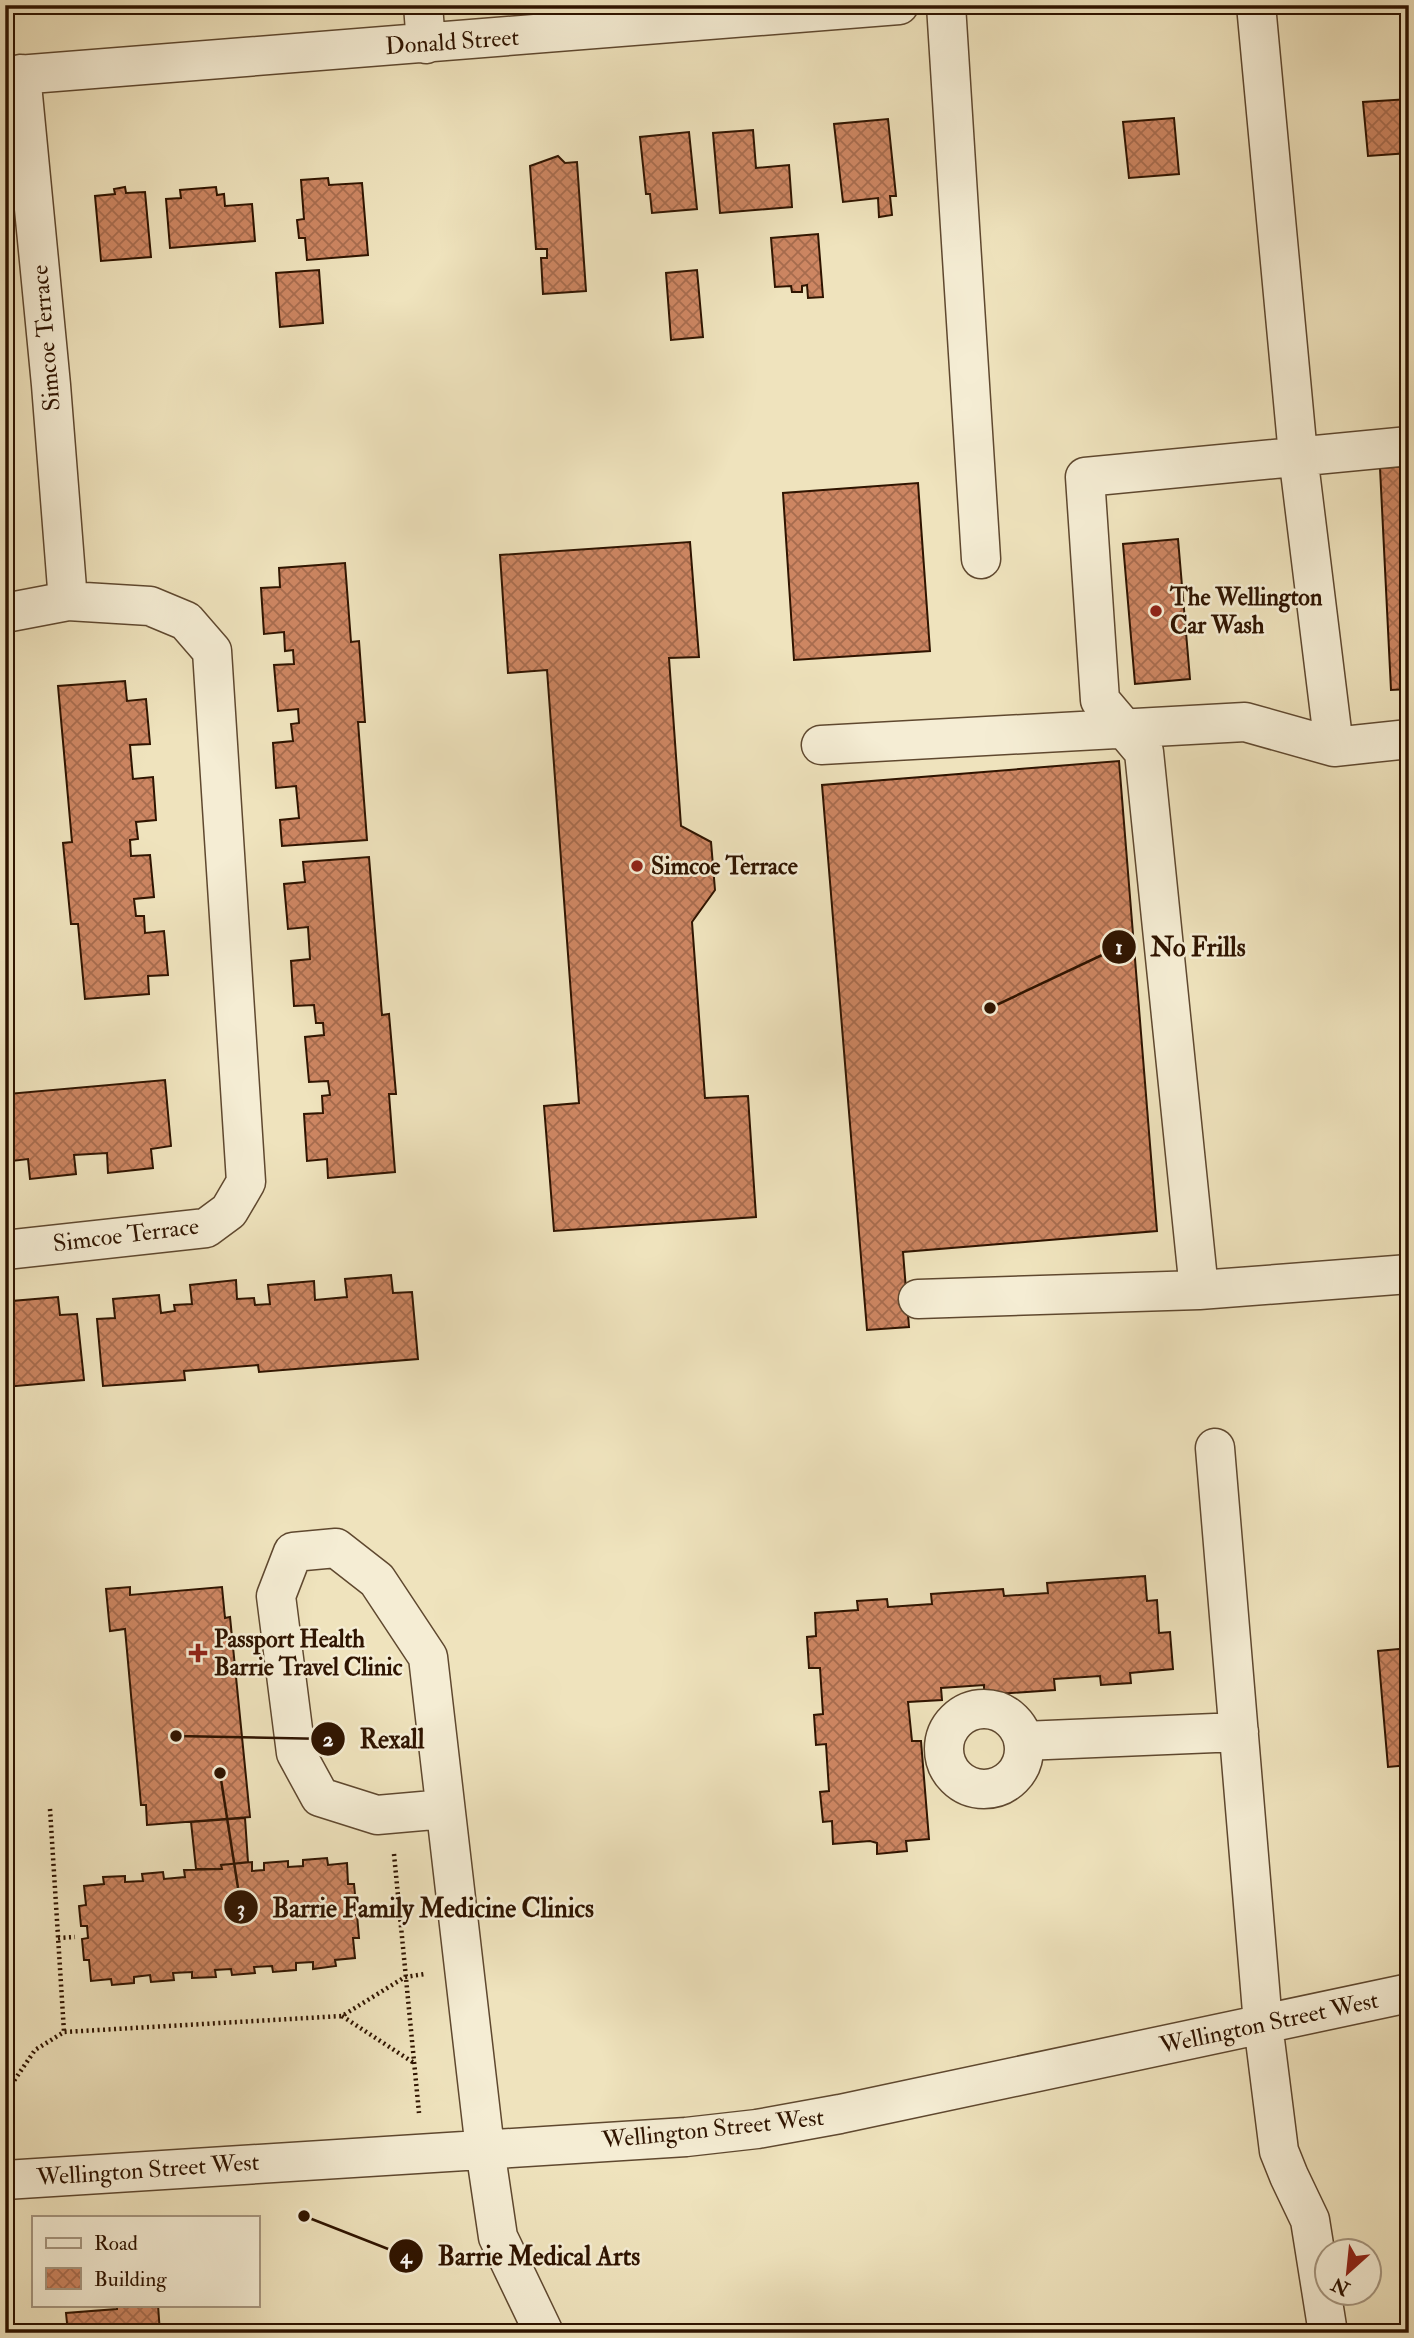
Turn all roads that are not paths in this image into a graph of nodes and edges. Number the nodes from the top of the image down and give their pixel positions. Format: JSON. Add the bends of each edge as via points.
{"nodes":[{"id":1,"x":423,"y":5,"type":"edge"},
{"id":2,"x":899,"y":5,"type":"edge"},
{"id":3,"x":946,"y":5,"type":"edge"},
{"id":4,"x":1256,"y":5,"type":"edge"},
{"id":5,"x":426,"y":44,"type":"junction"},
{"id":6,"x":13,"y":75,"type":"edge"},
{"id":7,"x":1409,"y":446,"type":"edge"},
{"id":8,"x":1298,"y":456,"type":"junction"},
{"id":9,"x":981,"y":559,"type":"dead end"},
{"id":10,"x":68,"y":601,"type":"junction"},
{"id":11,"x":5,"y":613,"type":"edge"},
{"id":12,"x":1125,"y":729,"type":"junction"},
{"id":13,"x":1409,"y":739,"type":"edge"},
{"id":14,"x":821,"y":745,"type":"dead end"},
{"id":15,"x":1334,"y":747,"type":"junction"},
{"id":16,"x":5,"y":1250,"type":"edge"},
{"id":17,"x":1409,"y":1274,"type":"edge"},
{"id":18,"x":1199,"y":1290,"type":"junction"},
{"id":19,"x":918,"y":1299,"type":"dead end"},
{"id":20,"x":1215,"y":1448,"type":"dead end"},
{"id":21,"x":1239,"y":1732,"type":"junction"},
{"id":22,"x":1023,"y":1741,"type":"dead end"},
{"id":23,"x":445,"y":1809,"type":"junction"},
{"id":24,"x":1409,"y":1993,"type":"edge"},
{"id":25,"x":1263,"y":2024,"type":"junction"},
{"id":26,"x":485,"y":2149,"type":"junction"},
{"id":27,"x":5,"y":2180,"type":"edge"},
{"id":28,"x":544,"y":2333,"type":"edge"},
{"id":29,"x":1328,"y":2333,"type":"edge"}],
"edges":[{"from":1,"to":5,"type":"street"},
{"from":2,"to":5,"type":"street","name":"Donald Street"},
{"from":3,"to":9,"type":"street"},
{"from":4,"to":8,"type":"street"},
{"from":5,"to":6,"type":"street","name":"Donald Street"},
{"from":6,"to":10,"type":"street","name":"Simcoe Terrace","via":[[51,385]]},
{"from":7,"to":8,"type":"street"},
{"from":8,"to":12,"type":"street","via":[[1085,477],[1100,700]]},
{"from":8,"to":15,"type":"street"},
{"from":10,"to":11,"type":"street","name":"Simcoe Terrace"},
{"from":10,"to":16,"type":"street","name":"Simcoe Terrace","via":[[150,606],[186,621],[212,651],[246,1182],[229,1211],[206,1228]]},
{"from":12,"to":14,"type":"street"},
{"from":12,"to":15,"type":"street","via":[[1245,722]]},
{"from":12,"to":18,"type":"street","via":[[1144,752]]},
{"from":13,"to":15,"type":"street"},
{"from":17,"to":18,"type":"street"},
{"from":18,"to":19,"type":"street"},
{"from":20,"to":21,"type":"street"},
{"from":21,"to":22,"type":"street"},
{"from":21,"to":25,"type":"street"},
{"from":23,"to":23,"type":"street","via":[[377,1815],[320,1797],[296,1753],[276,1596],[293,1552],[336,1548],[367,1572],[428,1657]]},
{"from":23,"to":26,"type":"street"},
{"from":24,"to":25,"type":"street","name":"Wellington Street West"},
{"from":25,"to":26,"type":"street","name":"Wellington Street West","via":[[757,2129]]},
{"from":25,"to":29,"type":"street","via":[[1279,2151],[1310,2220]]},
{"from":26,"to":27,"type":"street","name":"Wellington Street West"},
{"from":26,"to":28,"type":"street","via":[[498,2237]]}]}
